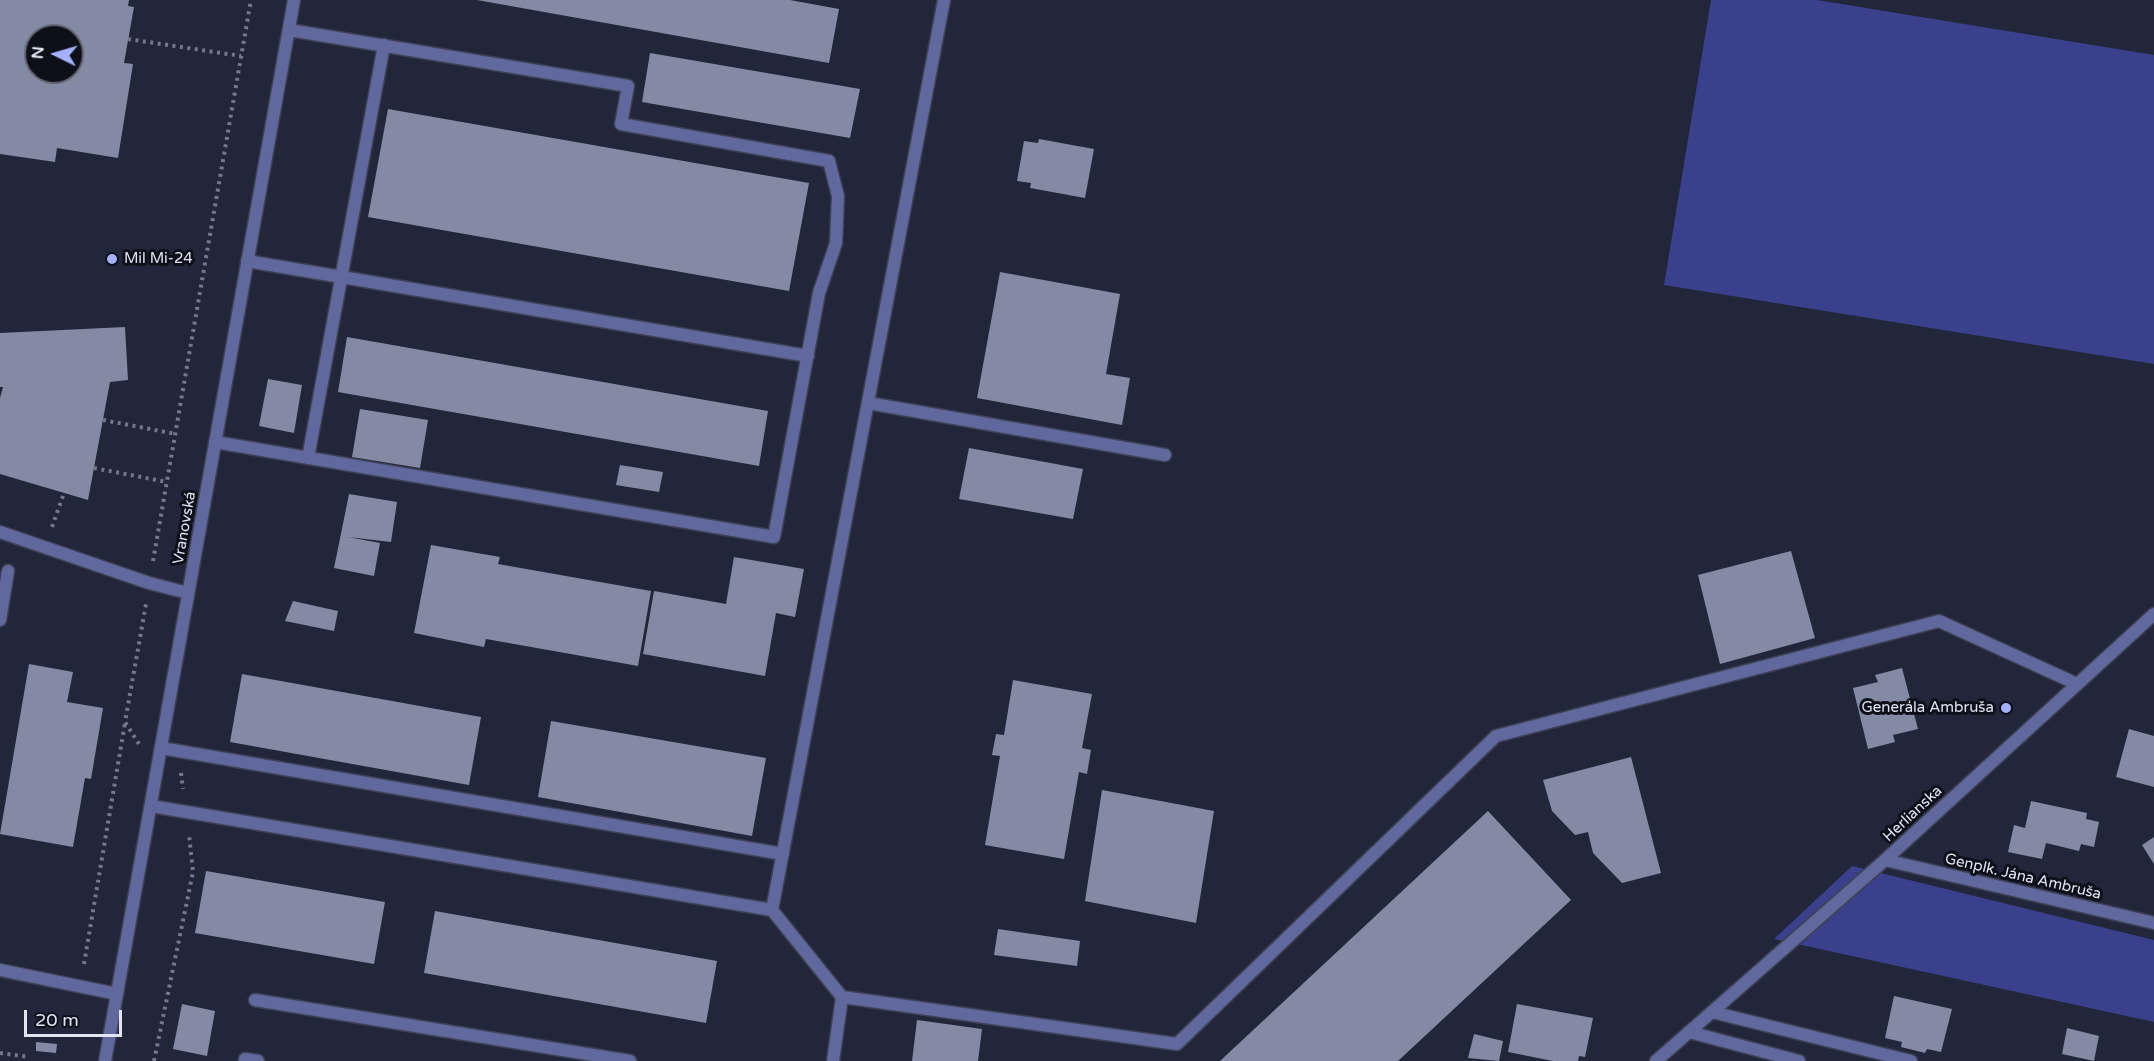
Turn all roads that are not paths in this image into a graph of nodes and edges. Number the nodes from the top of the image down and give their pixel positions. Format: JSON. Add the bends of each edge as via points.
{"nodes":[{"id":1,"x":294,"y":0,"type":"edge"},
{"id":2,"x":944,"y":0,"type":"edge"},
{"id":3,"x":289,"y":30,"type":"junction"},
{"id":4,"x":384,"y":45,"type":"junction"},
{"id":5,"x":247,"y":261,"type":"junction"},
{"id":6,"x":341,"y":277,"type":"junction"},
{"id":7,"x":808,"y":356,"type":"junction"},
{"id":8,"x":868,"y":403,"type":"junction"},
{"id":9,"x":215,"y":442,"type":"junction"},
{"id":10,"x":1165,"y":455,"type":"dead end"},
{"id":11,"x":308,"y":458,"type":"junction"},
{"id":12,"x":0,"y":532,"type":"edge"},
{"id":13,"x":8,"y":571,"type":"dead end"},
{"id":14,"x":188,"y":593,"type":"junction"},
{"id":15,"x":2154,"y":614,"type":"edge"},
{"id":16,"x":0,"y":620,"type":"edge"},
{"id":17,"x":2077,"y":684,"type":"junction"},
{"id":18,"x":161,"y":748,"type":"junction"},
{"id":19,"x":151,"y":806,"type":"junction"},
{"id":20,"x":783,"y":854,"type":"junction"},
{"id":21,"x":1886,"y":860,"type":"junction"},
{"id":22,"x":772,"y":910,"type":"junction"},
{"id":23,"x":2154,"y":923,"type":"edge"},
{"id":24,"x":0,"y":970,"type":"edge"},
{"id":25,"x":117,"y":994,"type":"junction"},
{"id":26,"x":842,"y":997,"type":"junction"},
{"id":27,"x":255,"y":1000,"type":"dead end"},
{"id":28,"x":1712,"y":1012,"type":"junction"},
{"id":29,"x":1689,"y":1032,"type":"junction"},
{"id":30,"x":105,"y":1061,"type":"edge"},
{"id":31,"x":630,"y":1061,"type":"edge"},
{"id":32,"x":833,"y":1061,"type":"edge"},
{"id":33,"x":1656,"y":1061,"type":"edge"},
{"id":34,"x":1799,"y":1061,"type":"edge"},
{"id":35,"x":1911,"y":1061,"type":"edge"}],
"edges":[{"from":1,"to":3,"type":"street","name":"Vranovská"},
{"from":2,"to":8,"type":"street"},
{"from":3,"to":4,"type":"street"},
{"from":3,"to":5,"type":"street","name":"Vranovská"},
{"from":4,"to":6,"type":"street"},
{"from":4,"to":7,"type":"street","via":[[628,86],[621,124],[828,161],[838,196],[836,243],[819,293]]},
{"from":5,"to":6,"type":"street"},
{"from":5,"to":9,"type":"street","name":"Vranovská"},
{"from":6,"to":7,"type":"street"},
{"from":6,"to":11,"type":"street"},
{"from":7,"to":11,"type":"street","via":[[774,537]]},
{"from":8,"to":10,"type":"street"},
{"from":8,"to":20,"type":"street"},
{"from":9,"to":11,"type":"street"},
{"from":9,"to":14,"type":"street","name":"Vranovská"},
{"from":12,"to":14,"type":"street"},
{"from":13,"to":16,"type":"street"},
{"from":14,"to":18,"type":"street","name":"Vranovská"},
{"from":15,"to":17,"type":"street","name":"Herlianska"},
{"from":17,"to":21,"type":"street","name":"Herlianska"},
{"from":17,"to":26,"type":"street","via":[[1939,621],[1496,736],[1177,1044]]},
{"from":18,"to":19,"type":"street","name":"Vranovská"},
{"from":18,"to":20,"type":"street"},
{"from":19,"to":22,"type":"street"},
{"from":19,"to":25,"type":"street","name":"Vranovská"},
{"from":20,"to":22,"type":"street"},
{"from":21,"to":23,"type":"street","name":"Genplk. Jána Ambruša"},
{"from":21,"to":28,"type":"street","name":"Herlianska"},
{"from":22,"to":26,"type":"street"},
{"from":24,"to":25,"type":"street"},
{"from":25,"to":30,"type":"street","name":"Vranovská"},
{"from":26,"to":32,"type":"street"},
{"from":27,"to":31,"type":"street"},
{"from":28,"to":29,"type":"street","name":"Herlianska"},
{"from":28,"to":35,"type":"street"},
{"from":29,"to":33,"type":"street","name":"Herlianska"},
{"from":29,"to":34,"type":"street"}]}
